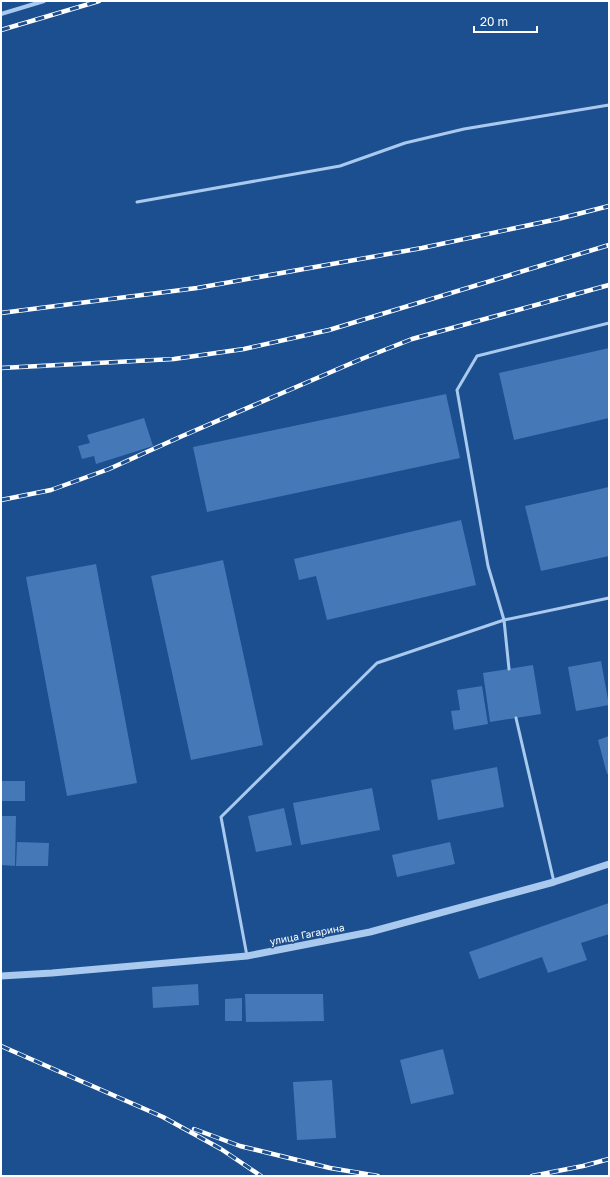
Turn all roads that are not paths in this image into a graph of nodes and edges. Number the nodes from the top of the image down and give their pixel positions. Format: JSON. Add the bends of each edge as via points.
{"nodes":[{"id":1,"x":44,"y":1,"type":"edge"},
{"id":2,"x":1,"y":14,"type":"edge"},
{"id":3,"x":609,"y":105,"type":"edge"},
{"id":4,"x":137,"y":202,"type":"dead end"},
{"id":5,"x":609,"y":323,"type":"edge"},
{"id":6,"x":609,"y":598,"type":"edge"},
{"id":7,"x":504,"y":620,"type":"junction"},
{"id":8,"x":509,"y":669,"type":"dead end"},
{"id":9,"x":516,"y":718,"type":"dead end"},
{"id":10,"x":609,"y":864,"type":"edge"},
{"id":11,"x":554,"y":882,"type":"junction"},
{"id":12,"x":247,"y":956,"type":"junction"},
{"id":13,"x":1,"y":976,"type":"edge"}],
"edges":[{"from":1,"to":2,"type":"street"},
{"from":3,"to":4,"type":"lane","via":[[464,129],[405,143],[340,166]]},
{"from":5,"to":7,"type":"lane","via":[[477,356],[457,390],[488,566]]},
{"from":6,"to":7,"type":"lane"},
{"from":7,"to":8,"type":"lane"},
{"from":7,"to":12,"type":"lane","via":[[377,663],[221,817]]},
{"from":9,"to":11,"type":"lane"},
{"from":10,"to":11,"type":"street","name":"улица Гагарина"},
{"from":11,"to":12,"type":"street","name":"улица Гагарина","via":[[370,932]]},
{"from":12,"to":13,"type":"street","name":"улица Гагарина"}]}
